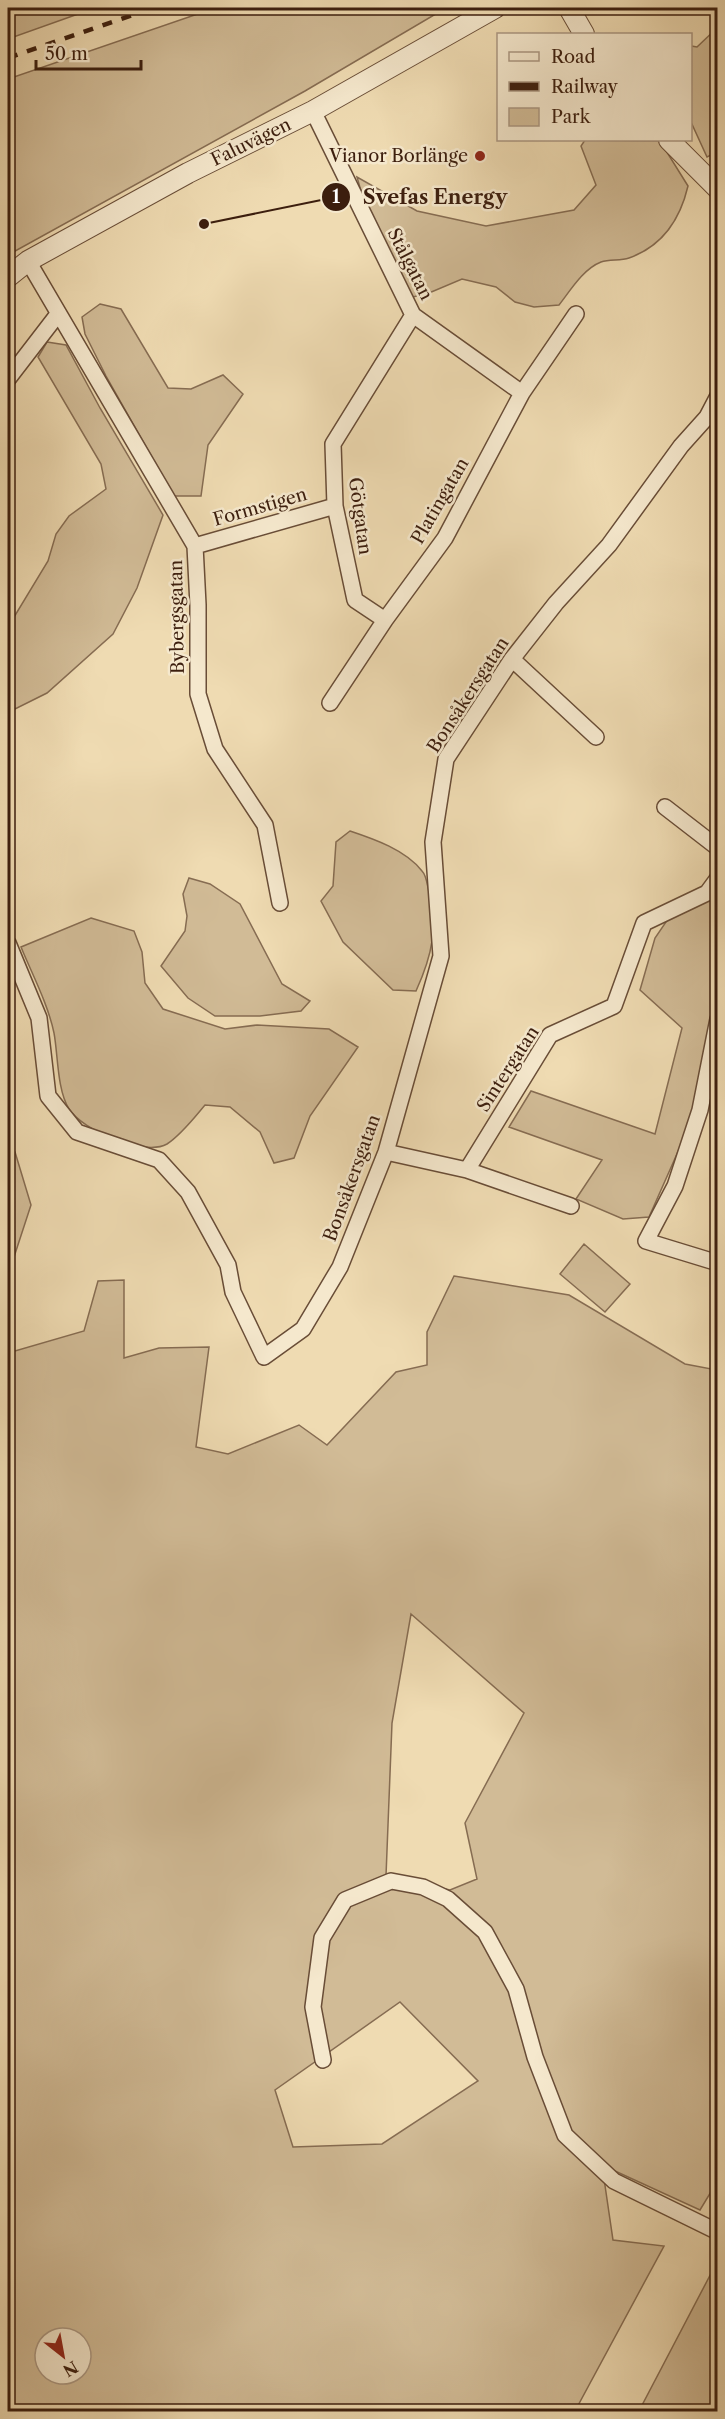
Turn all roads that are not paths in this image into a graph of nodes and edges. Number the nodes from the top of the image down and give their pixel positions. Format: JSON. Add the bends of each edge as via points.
{"nodes":[{"id":1,"x":495,"y":8,"type":"edge"},
{"id":2,"x":569,"y":8,"type":"edge"},
{"id":3,"x":583,"y":33,"type":"edge"},
{"id":4,"x":313,"y":111,"type":"junction"},
{"id":5,"x":670,"y":141,"type":"edge"},
{"id":6,"x":717,"y":189,"type":"edge"},
{"id":7,"x":28,"y":261,"type":"junction"},
{"id":8,"x":8,"y":277,"type":"edge"},
{"id":9,"x":58,"y":314,"type":"junction"},
{"id":10,"x":576,"y":314,"type":"dead end"},
{"id":11,"x":412,"y":315,"type":"junction"},
{"id":12,"x":8,"y":379,"type":"edge"},
{"id":13,"x":522,"y":393,"type":"junction"},
{"id":14,"x":717,"y":396,"type":"edge"},
{"id":15,"x":335,"y":506,"type":"junction"},
{"id":16,"x":195,"y":546,"type":"junction"},
{"id":17,"x":385,"y":620,"type":"junction"},
{"id":18,"x":512,"y":658,"type":"junction"},
{"id":19,"x":330,"y":703,"type":"dead end"},
{"id":20,"x":596,"y":737,"type":"dead end"},
{"id":21,"x":665,"y":807,"type":"dead end"},
{"id":22,"x":717,"y":848,"type":"edge"},
{"id":23,"x":717,"y":878,"type":"edge"},
{"id":24,"x":280,"y":903,"type":"dead end"},
{"id":25,"x":8,"y":943,"type":"edge"},
{"id":26,"x":717,"y":1020,"type":"edge"},
{"id":27,"x":386,"y":1152,"type":"junction"},
{"id":28,"x":467,"y":1170,"type":"junction"},
{"id":29,"x":571,"y":1206,"type":"dead end"},
{"id":30,"x":716,"y":1260,"type":"edge"},
{"id":31,"x":323,"y":2060,"type":"dead end"},
{"id":32,"x":717,"y":2232,"type":"edge"}],
"edges":[{"from":1,"to":4,"type":"street","name":"Faluvägen"},
{"from":2,"to":3,"type":"street"},
{"from":4,"to":7,"type":"street","name":"Faluvägen","via":[[188,173]]},
{"from":4,"to":11,"type":"street","name":"Stålgatan"},
{"from":5,"to":6,"type":"street"},
{"from":7,"to":8,"type":"street","name":"Faluvägen"},
{"from":7,"to":9,"type":"street"},
{"from":9,"to":12,"type":"street"},
{"from":9,"to":16,"type":"street","name":"Bybergsgatan"},
{"from":10,"to":13,"type":"street","name":"Platingatan"},
{"from":11,"to":13,"type":"street","name":"Stålgatan"},
{"from":11,"to":15,"type":"street","name":"Götgatan","via":[[333,444]]},
{"from":13,"to":17,"type":"street","name":"Platingatan","via":[[445,538]]},
{"from":14,"to":18,"type":"street","name":"Bonsåkersgatan","via":[[706,417],[609,545]]},
{"from":15,"to":16,"type":"street","name":"Formstigen"},
{"from":15,"to":17,"type":"street","name":"Götgatan","via":[[355,600]]},
{"from":16,"to":24,"type":"street","name":"Bybergsgatan","via":[[198,694],[215,749],[265,825]]},
{"from":17,"to":19,"type":"street","name":"Platingatan"},
{"from":18,"to":20,"type":"street"},
{"from":18,"to":27,"type":"street","name":"Bonsåkersgatan","via":[[446,759],[433,842],[441,956]]},
{"from":21,"to":22,"type":"street"},
{"from":23,"to":28,"type":"street","name":"Sintergatan","via":[[707,893],[644,922],[614,1006],[550,1035]]},
{"from":25,"to":27,"type":"street","name":"Bonsåkersgatan","via":[[39,1018],[48,1096],[77,1132],[159,1160],[188,1192],[228,1265],[233,1292],[264,1357],[303,1329],[316,1308],[340,1267]]},
{"from":26,"to":30,"type":"street","via":[[700,1110],[675,1186],[646,1241]]},
{"from":27,"to":28,"type":"street"},
{"from":28,"to":29,"type":"street"},
{"from":31,"to":32,"type":"street","via":[[313,2007],[322,1938],[345,1900],[391,1881],[423,1887],[448,1899],[485,1932],[516,1989],[535,2057],[565,2135],[614,2181]]}]}
